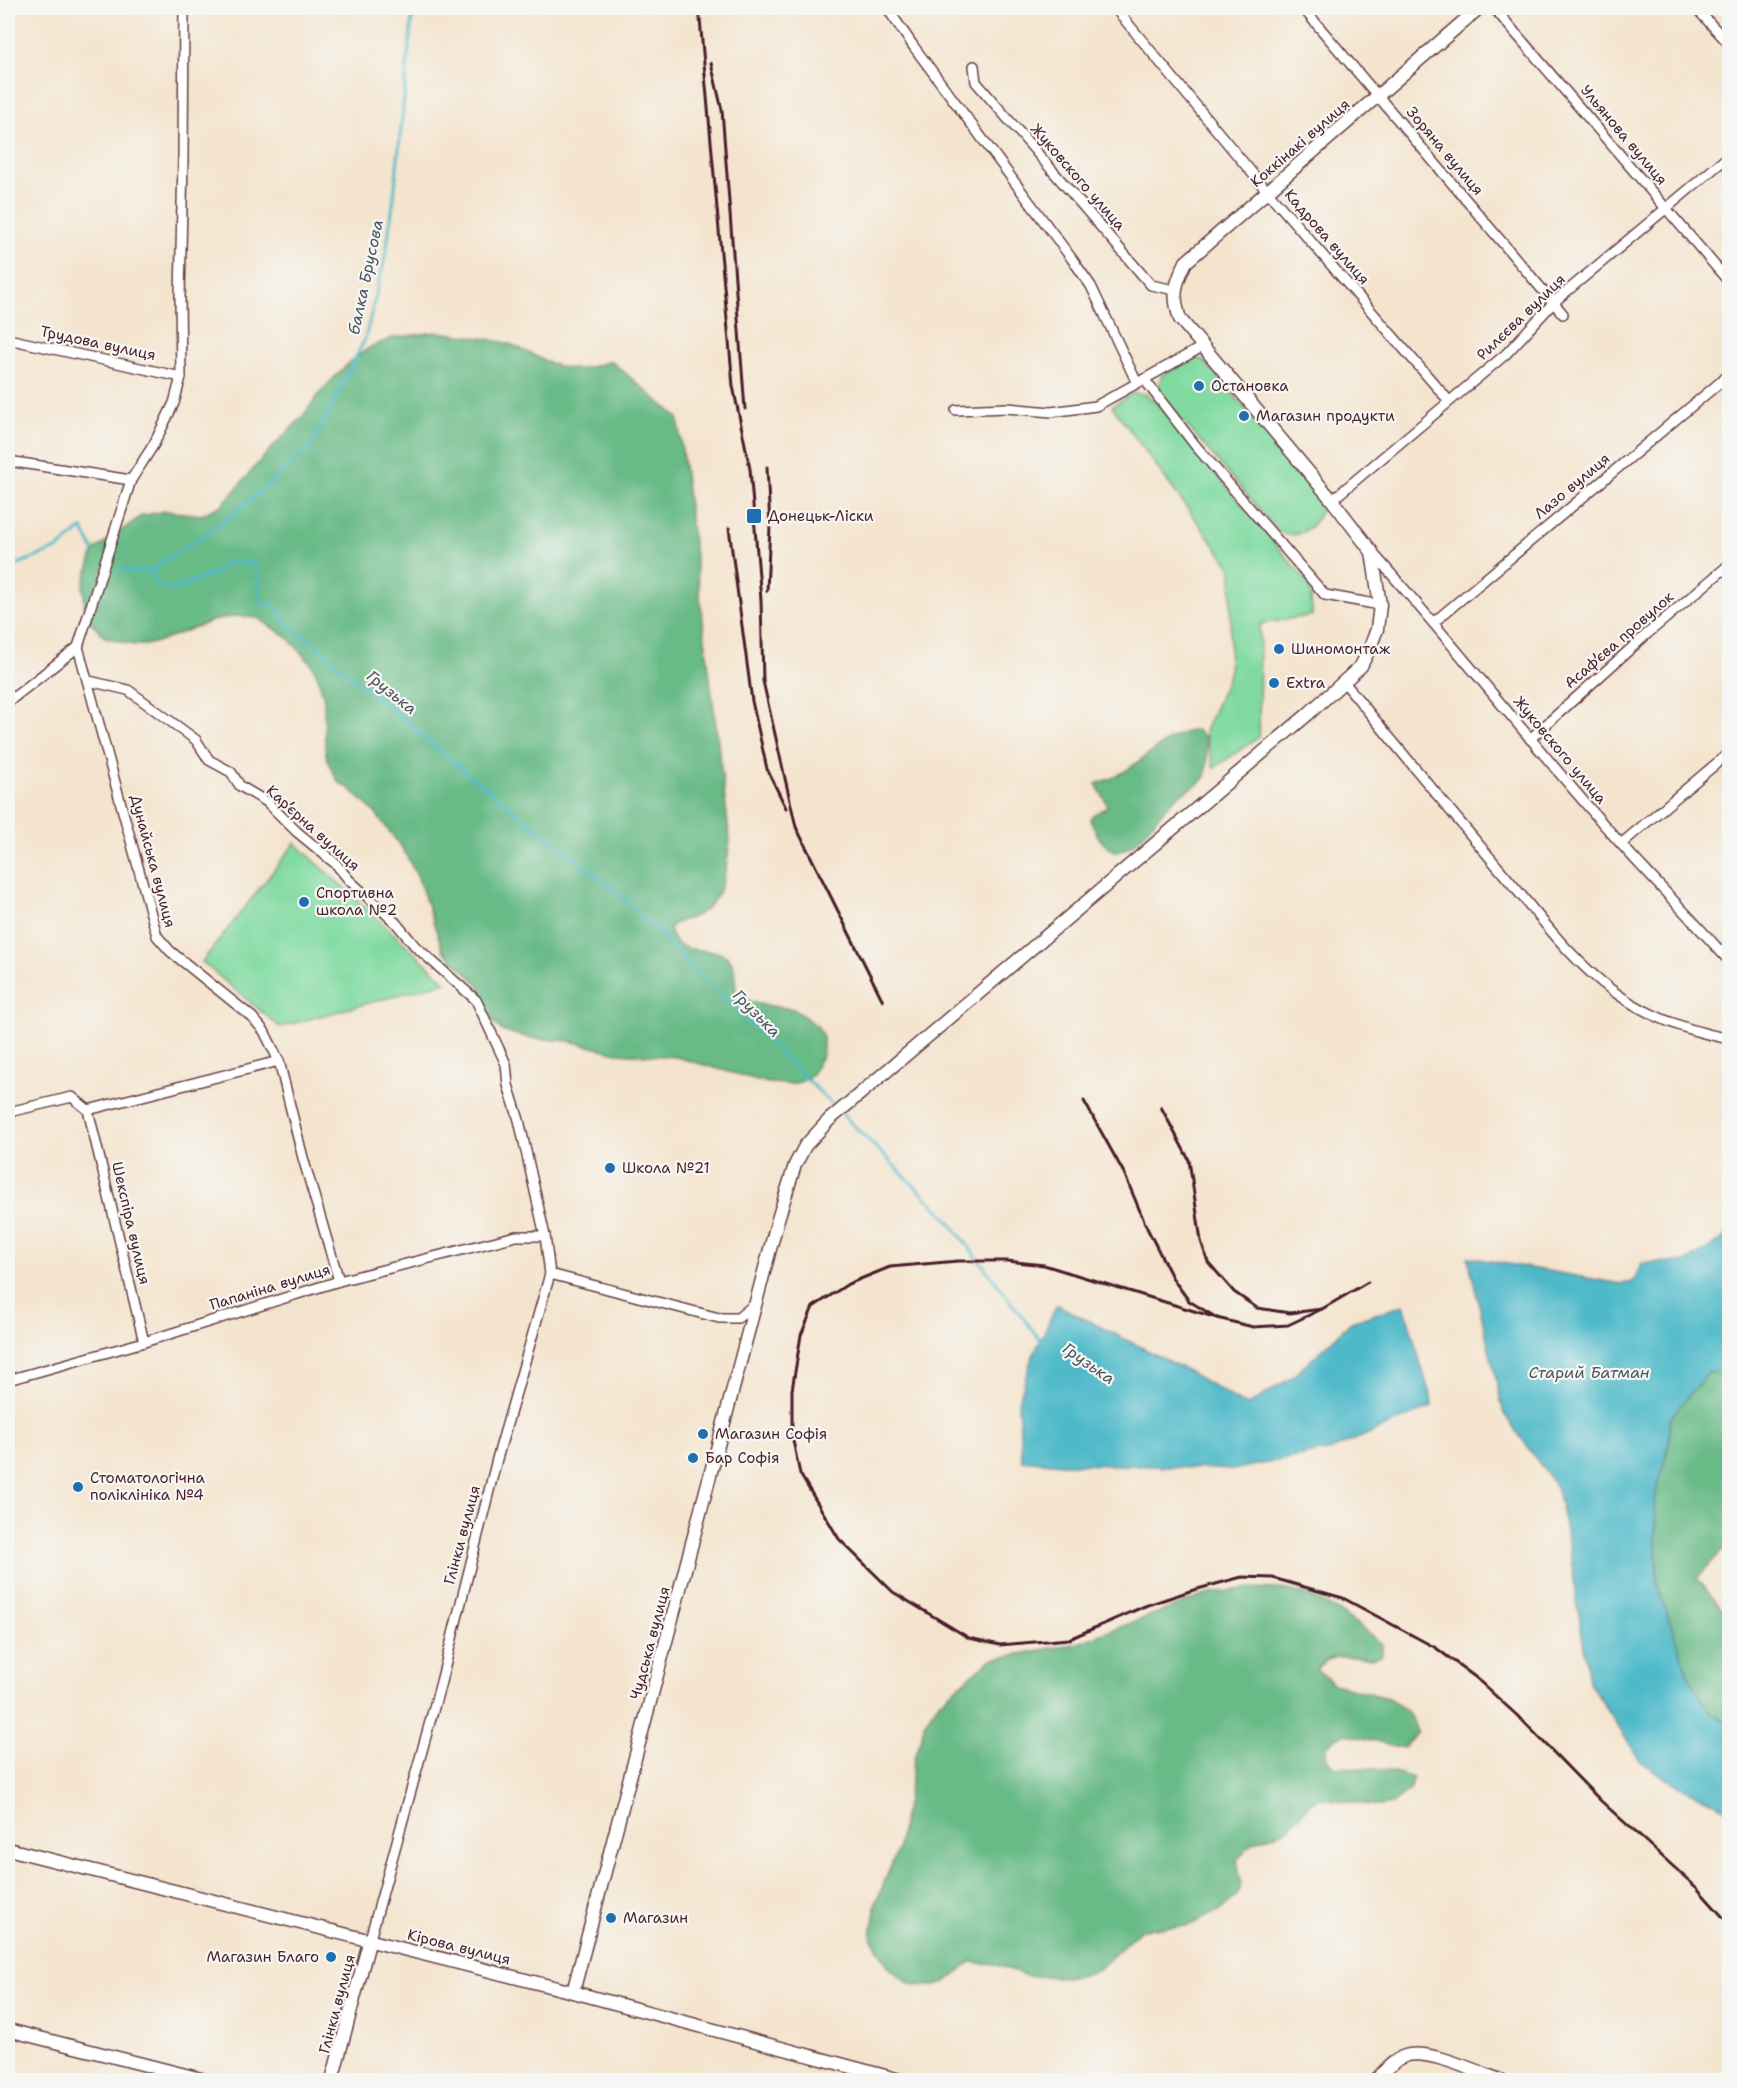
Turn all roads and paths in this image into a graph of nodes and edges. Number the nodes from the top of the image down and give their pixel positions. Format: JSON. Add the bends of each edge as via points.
{"nodes":[{"id":1,"x":184,"y":8,"type":"edge"},
{"id":2,"x":887,"y":8,"type":"edge"},
{"id":3,"x":1115,"y":8,"type":"edge"},
{"id":4,"x":1303,"y":8,"type":"edge"},
{"id":5,"x":1479,"y":8,"type":"edge"},
{"id":6,"x":1494,"y":8,"type":"edge"},
{"id":7,"x":1696,"y":8,"type":"edge"},
{"id":8,"x":1730,"y":45,"type":"edge"},
{"id":9,"x":974,"y":66,"type":"dead end"},
{"id":10,"x":1378,"y":95,"type":"junction"},
{"id":11,"x":1730,"y":155,"type":"edge"},
{"id":12,"x":1267,"y":191,"type":"junction"},
{"id":13,"x":1666,"y":209,"type":"junction"},
{"id":14,"x":1730,"y":283,"type":"edge"},
{"id":15,"x":1175,"y":290,"type":"junction"},
{"id":16,"x":1554,"y":302,"type":"junction"},
{"id":17,"x":1563,"y":314,"type":"dead end"},
{"id":18,"x":8,"y":339,"type":"edge"},
{"id":19,"x":1202,"y":347,"type":"junction"},
{"id":20,"x":1730,"y":374,"type":"edge"},
{"id":21,"x":181,"y":377,"type":"junction"},
{"id":22,"x":1141,"y":381,"type":"junction"},
{"id":23,"x":1449,"y":401,"type":"junction"},
{"id":24,"x":956,"y":410,"type":"dead end"},
{"id":25,"x":8,"y":461,"type":"edge"},
{"id":26,"x":131,"y":480,"type":"junction"},
{"id":27,"x":1332,"y":500,"type":"junction"},
{"id":28,"x":1372,"y":552,"type":"junction"},
{"id":29,"x":1730,"y":564,"type":"edge"},
{"id":30,"x":1380,"y":605,"type":"junction"},
{"id":31,"x":1434,"y":622,"type":"junction"},
{"id":32,"x":78,"y":647,"type":"junction"},
{"id":33,"x":89,"y":681,"type":"junction"},
{"id":34,"x":1344,"y":682,"type":"junction"},
{"id":35,"x":8,"y":702,"type":"edge"},
{"id":36,"x":1530,"y":739,"type":"junction"},
{"id":37,"x":1730,"y":752,"type":"edge"},
{"id":38,"x":1621,"y":844,"type":"junction"},
{"id":39,"x":1729,"y":960,"type":"edge"},
{"id":40,"x":476,"y":1000,"type":"joint"},
{"id":41,"x":1730,"y":1039,"type":"edge"},
{"id":42,"x":279,"y":1061,"type":"junction"},
{"id":43,"x":88,"y":1110,"type":"junction"},
{"id":44,"x":8,"y":1114,"type":"edge"},
{"id":45,"x":545,"y":1236,"type":"junction"},
{"id":46,"x":550,"y":1274,"type":"junction"},
{"id":47,"x":339,"y":1281,"type":"junction"},
{"id":48,"x":756,"y":1303,"type":"junction"},
{"id":49,"x":144,"y":1342,"type":"junction"},
{"id":50,"x":8,"y":1380,"type":"edge"},
{"id":51,"x":8,"y":1849,"type":"edge"},
{"id":52,"x":370,"y":1939,"type":"junction"},
{"id":53,"x":573,"y":1992,"type":"junction"},
{"id":54,"x":8,"y":2030,"type":"edge"},
{"id":55,"x":205,"y":2080,"type":"edge"},
{"id":56,"x":332,"y":2080,"type":"edge"},
{"id":57,"x":900,"y":2080,"type":"edge"},
{"id":58,"x":1376,"y":2080,"type":"edge"},
{"id":59,"x":1500,"y":2080,"type":"edge"}],
"edges":[{"from":1,"to":21,"type":"street"},
{"from":2,"to":22,"type":"street","via":[[1078,268]]},
{"from":3,"to":12,"type":"street","name":"Кадрова вулиця"},
{"from":4,"to":10,"type":"street","name":"Зоряна вулиця"},
{"from":5,"to":10,"type":"street","name":"Коккінакі вулиця"},
{"from":6,"to":13,"type":"street","name":"Ульянова вулиця"},
{"from":7,"to":8,"type":"street"},
{"from":9,"to":15,"type":"street","name":"Жуковского улица","via":[[976,82],[1151,285]]},
{"from":10,"to":12,"type":"street","name":"Коккінакі вулиця"},
{"from":10,"to":16,"type":"street","name":"Зоряна вулиця"},
{"from":11,"to":13,"type":"street","name":"Рилєєва вулиця"},
{"from":12,"to":15,"type":"street","name":"Коккінакі вулиця","via":[[1186,262]]},
{"from":12,"to":23,"type":"street","name":"Кадрова вулиця"},
{"from":13,"to":14,"type":"street","name":"Ульянова вулиця"},
{"from":13,"to":16,"type":"street","name":"Рилєєва вулиця"},
{"from":15,"to":19,"type":"street","name":"Коккінакі вулиця","via":[[1179,319]]},
{"from":16,"to":17,"type":"street","name":"Зоряна вулиця"},
{"from":16,"to":23,"type":"street","name":"Рилєєва вулиця","via":[[1506,354]]},
{"from":18,"to":21,"type":"street","name":"Трудова вулиця"},
{"from":19,"to":22,"type":"street"},
{"from":19,"to":27,"type":"street"},
{"from":20,"to":31,"type":"street","name":"Лазо вулиця"},
{"from":21,"to":26,"type":"street","via":[[174,403]]},
{"from":22,"to":24,"type":"street","via":[[1096,406],[1051,412],[1007,408]]},
{"from":22,"to":30,"type":"street","via":[[1325,595]]},
{"from":23,"to":27,"type":"street","name":"Рилєєва вулиця"},
{"from":25,"to":26,"type":"street"},
{"from":26,"to":32,"type":"street"},
{"from":27,"to":28,"type":"street"},
{"from":28,"to":30,"type":"street","name":"Чудська вулиця"},
{"from":28,"to":31,"type":"street","name":"Жуковского улица"},
{"from":29,"to":36,"type":"street","name":"Асаф’єва провулок"},
{"from":30,"to":34,"type":"street","name":"Чудська вулиця","via":[[1370,648],[1361,666]]},
{"from":31,"to":36,"type":"street","name":"Жуковского улица"},
{"from":32,"to":33,"type":"street","name":"Дунайська вулиця"},
{"from":32,"to":35,"type":"street"},
{"from":33,"to":40,"type":"street","name":"Кар’єрна вулиця","via":[[128,690],[196,740],[209,760],[231,772],[240,786],[267,802],[336,864],[415,946]]},
{"from":33,"to":42,"type":"street","name":"Дунайська вулиця","via":[[157,936],[252,1017]]},
{"from":34,"to":41,"type":"street","via":[[1577,960],[1614,992],[1671,1023]]},
{"from":34,"to":48,"type":"street","name":"Чудська вулиця","via":[[829,1120],[805,1146],[795,1166]]},
{"from":36,"to":38,"type":"street","name":"Жуковского улица"},
{"from":37,"to":38,"type":"street"},
{"from":38,"to":39,"type":"street","name":"Жуковского улица"},
{"from":40,"to":45,"type":"street","name":"Глінки вулиця","via":[[506,1064]]},
{"from":42,"to":43,"type":"street"},
{"from":42,"to":47,"type":"street","name":"Дунайська вулиця"},
{"from":43,"to":44,"type":"street","via":[[72,1097]]},
{"from":43,"to":49,"type":"street","name":"Шекспіра вулиця"},
{"from":45,"to":46,"type":"street","name":"Глінки вулиця"},
{"from":45,"to":47,"type":"street","name":"Папаніна вулиця","via":[[516,1236]]},
{"from":46,"to":48,"type":"street","via":[[719,1318],[738,1318]]},
{"from":46,"to":52,"type":"street","name":"Глінки вулиця"},
{"from":47,"to":49,"type":"street","name":"Папаніна вулиця"},
{"from":48,"to":53,"type":"street","name":"Чудська вулиця"},
{"from":49,"to":50,"type":"street","name":"Папаніна вулиця"},
{"from":51,"to":52,"type":"street","name":"Кірова вулиця"},
{"from":52,"to":53,"type":"street","name":"Кірова вулиця"},
{"from":52,"to":56,"type":"street","name":"Глінки вулиця"},
{"from":53,"to":57,"type":"street","name":"Кірова вулиця"},
{"from":54,"to":55,"type":"street"},
{"from":58,"to":59,"type":"street","via":[[1405,2056],[1427,2054]]}]}
